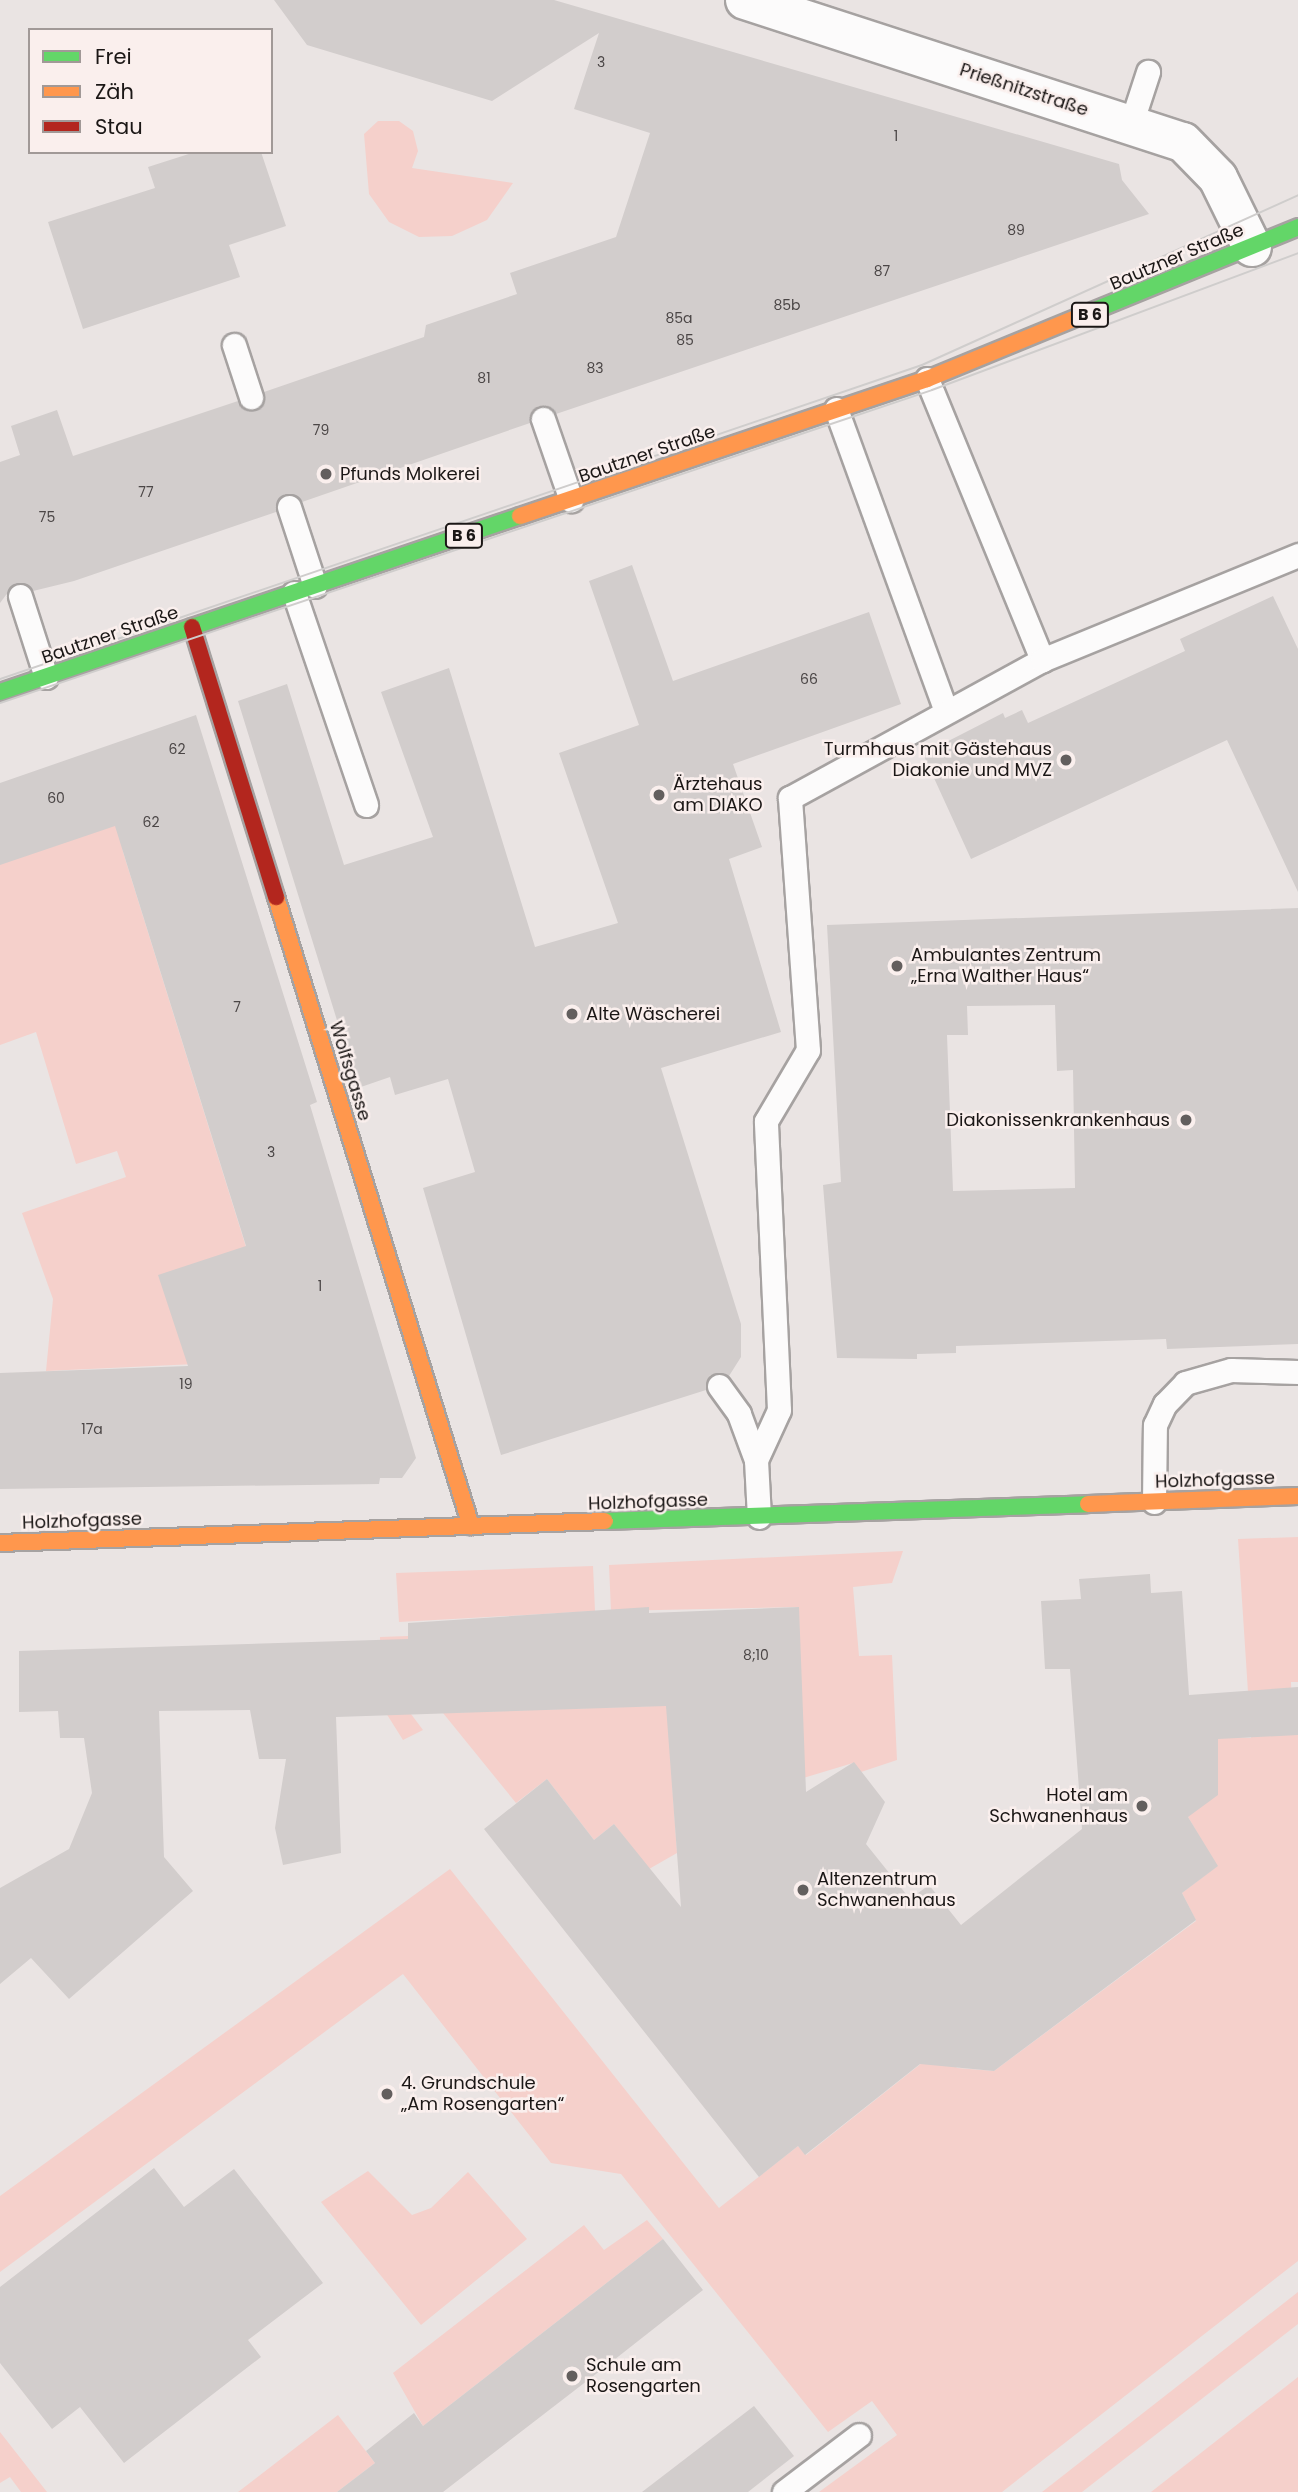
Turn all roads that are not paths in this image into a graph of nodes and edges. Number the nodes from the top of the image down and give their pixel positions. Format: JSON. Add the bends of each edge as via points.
{"nodes":[{"id":1,"x":744,"y":0,"type":"edge"},
{"id":2,"x":1148,"y":72,"type":"dead end"},
{"id":3,"x":1131,"y":124,"type":"junction"},
{"id":4,"x":1298,"y":227,"type":"edge"},
{"id":5,"x":1252,"y":247,"type":"junction"},
{"id":6,"x":234,"y":345,"type":"dead end"},
{"id":7,"x":927,"y":379,"type":"junction"},
{"id":8,"x":251,"y":397,"type":"dead end"},
{"id":9,"x":836,"y":409,"type":"junction"},
{"id":10,"x":543,"y":419,"type":"dead end"},
{"id":11,"x":571,"y":500,"type":"junction"},
{"id":12,"x":289,"y":507,"type":"dead end"},
{"id":13,"x":1298,"y":555,"type":"edge"},
{"id":14,"x":304,"y":589,"type":"junction"},
{"id":15,"x":20,"y":596,"type":"dead end"},
{"id":16,"x":192,"y":627,"type":"junction"},
{"id":17,"x":1042,"y":660,"type":"junction"},
{"id":18,"x":46,"y":677,"type":"junction"},
{"id":19,"x":0,"y":692,"type":"edge"},
{"id":20,"x":945,"y":709,"type":"junction"},
{"id":21,"x":366,"y":806,"type":"dead end"},
{"id":22,"x":1298,"y":1371,"type":"edge"},
{"id":23,"x":719,"y":1386,"type":"dead end"},
{"id":24,"x":756,"y":1460,"type":"junction"},
{"id":25,"x":1298,"y":1496,"type":"edge"},
{"id":26,"x":1154,"y":1502,"type":"junction"},
{"id":27,"x":759,"y":1517,"type":"junction"},
{"id":28,"x":471,"y":1526,"type":"junction"},
{"id":29,"x":0,"y":1543,"type":"edge"},
{"id":30,"x":859,"y":2435,"type":"dead end"},
{"id":31,"x":784,"y":2492,"type":"edge"}],
"edges":[{"from":1,"to":3,"type":"street","name":"Prießnitzstraße"},
{"from":2,"to":3,"type":"lane"},
{"from":3,"to":5,"type":"street","name":"Prießnitzstraße","via":[[1183,142],[1218,178]]},
{"from":4,"to":5,"type":"street","name":"Bautzner Straße","number":"B 6"},
{"from":5,"to":7,"type":"street","name":"Bautzner Straße","number":"B 6"},
{"from":6,"to":8,"type":"lane"},
{"from":7,"to":9,"type":"street","name":"Bautzner Straße","number":"B 6"},
{"from":7,"to":17,"type":"lane"},
{"from":9,"to":11,"type":"street","name":"Bautzner Straße","number":"B 6"},
{"from":9,"to":20,"type":"lane"},
{"from":10,"to":11,"type":"lane"},
{"from":11,"to":14,"type":"street","name":"Bautzner Straße","number":"B 6"},
{"from":12,"to":14,"type":"lane"},
{"from":13,"to":17,"type":"lane"},
{"from":14,"to":16,"type":"street","name":"Bautzner Straße","number":"B 6"},
{"from":14,"to":21,"type":"lane"},
{"from":15,"to":18,"type":"lane"},
{"from":16,"to":18,"type":"street","name":"Bautzner Straße","number":"B 6"},
{"from":16,"to":28,"type":"street","name":"Wolfsgasse"},
{"from":17,"to":20,"type":"lane"},
{"from":18,"to":19,"type":"street","name":"Bautzner Straße","number":"B 6"},
{"from":20,"to":24,"type":"lane","via":[[790,798],[808,1050],[766,1121],[779,1410]]},
{"from":22,"to":26,"type":"lane","via":[[1231,1370],[1185,1384],[1165,1404],[1155,1425]]},
{"from":23,"to":24,"type":"lane","via":[[739,1414]]},
{"from":24,"to":27,"type":"lane"},
{"from":25,"to":26,"type":"street","name":"Holzhofgasse"},
{"from":26,"to":27,"type":"street","name":"Holzhofgasse"},
{"from":27,"to":28,"type":"street","name":"Holzhofgasse"},
{"from":28,"to":29,"type":"street","name":"Holzhofgasse"},
{"from":30,"to":31,"type":"lane"}]}
